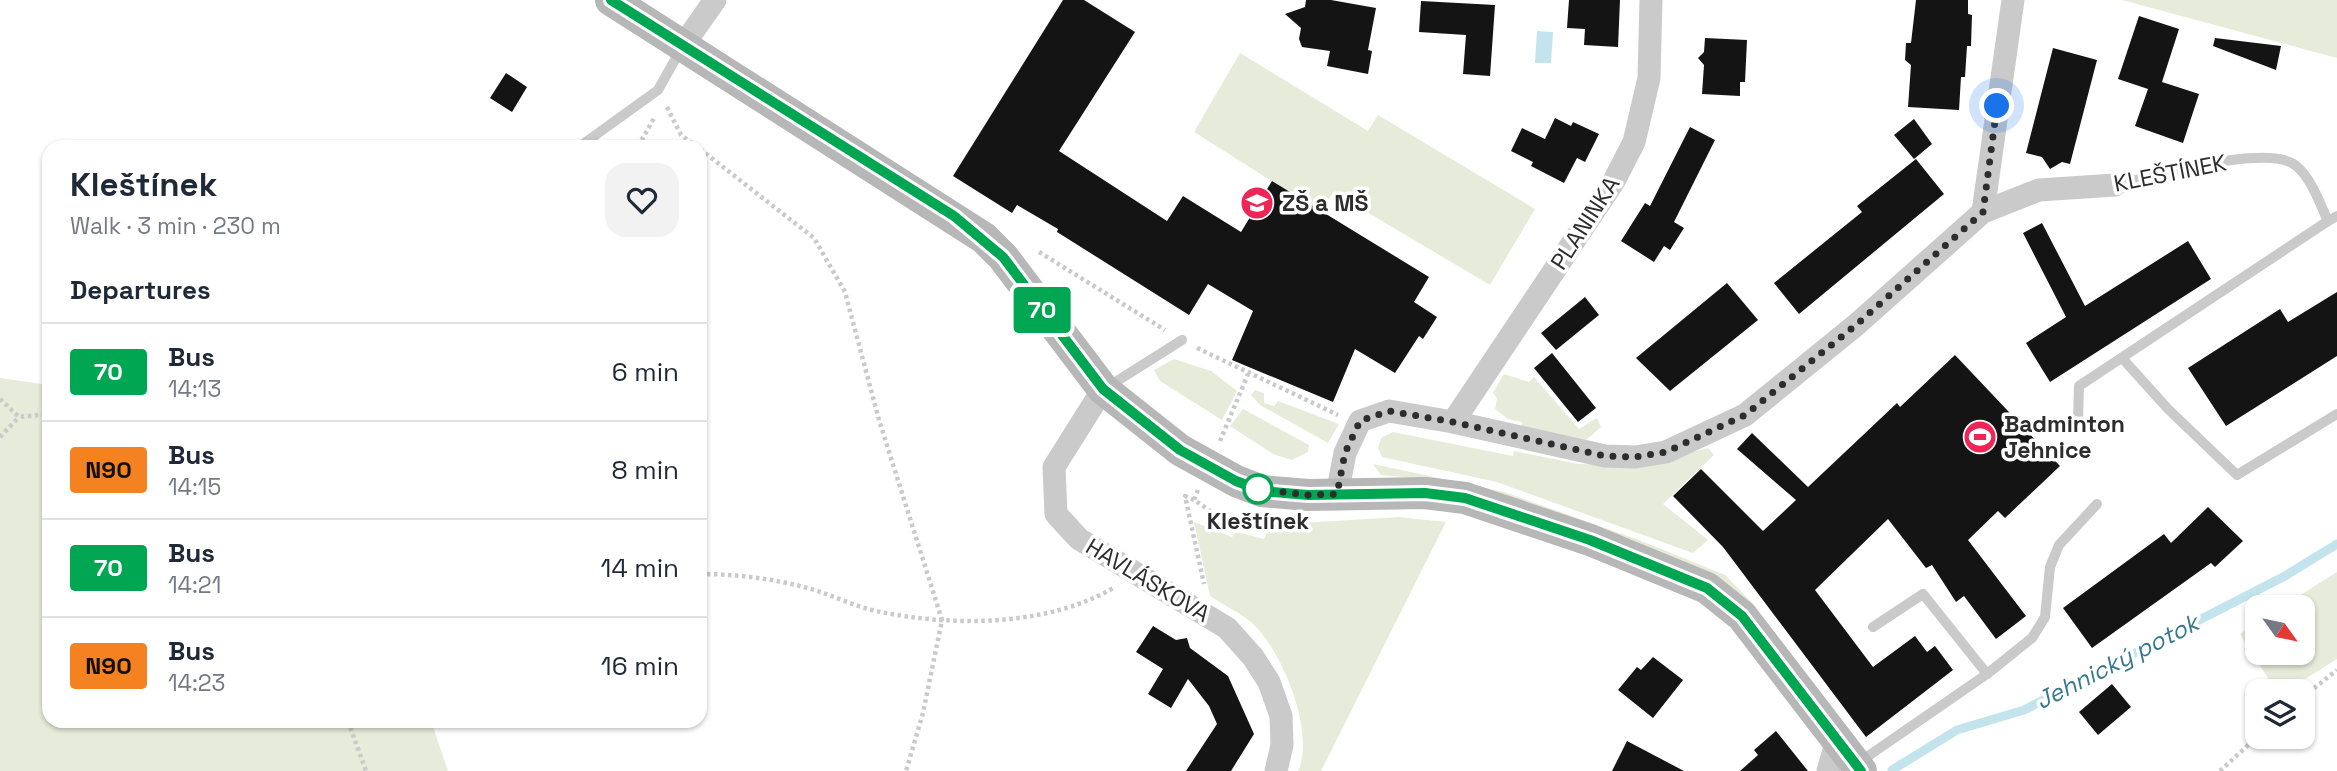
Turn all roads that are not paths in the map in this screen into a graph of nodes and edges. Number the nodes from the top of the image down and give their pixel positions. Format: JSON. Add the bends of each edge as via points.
{"nodes":[{"id":1,"x":611,"y":0,"type":"edge"},
{"id":2,"x":715,"y":0,"type":"edge"},
{"id":3,"x":1651,"y":0,"type":"edge"},
{"id":4,"x":2013,"y":0,"type":"edge"},
{"id":5,"x":682,"y":47,"type":"junction"},
{"id":6,"x":589,"y":140,"type":"edge"},
{"id":7,"x":2115,"y":185,"type":"joint"},
{"id":8,"x":1983,"y":212,"type":"junction"},
{"id":9,"x":2333,"y":218,"type":"edge"},
{"id":10,"x":1182,"y":341,"type":"road end"},
{"id":11,"x":2122,"y":358,"type":"junction"},
{"id":12,"x":1103,"y":389,"type":"junction"},
{"id":13,"x":2337,"y":414,"type":"edge"},
{"id":14,"x":2078,"y":420,"type":"dead end"},
{"id":15,"x":1453,"y":422,"type":"junction"},
{"id":16,"x":1337,"y":494,"type":"junction"},
{"id":17,"x":2097,"y":505,"type":"dead end"},
{"id":18,"x":1873,"y":627,"type":"dead end"},
{"id":19,"x":1987,"y":674,"type":"junction"},
{"id":20,"x":1846,"y":762,"type":"edge"},
{"id":21,"x":1276,"y":771,"type":"edge"}],
"edges":[{"from":1,"to":5,"type":"street"},
{"from":2,"to":5,"type":"street"},
{"from":3,"to":15,"type":"street","name":"PLANINKA","via":[[1649,78],[1634,142],[1614,181]]},
{"from":4,"to":8,"type":"street"},
{"from":5,"to":6,"type":"lane","via":[[658,90]]},
{"from":5,"to":12,"type":"street","via":[[984,238]]},
{"from":7,"to":8,"type":"street","name":"KLEŠTÍNEK","via":[[2039,190]]},
{"from":7,"to":9,"type":"lane","name":"KLEŠTÍNEK","via":[[2226,161],[2275,157],[2295,165]]},
{"from":8,"to":15,"type":"street","name":"KLEŠTÍNEK","via":[[1856,325],[1745,415],[1666,452],[1605,456]]},
{"from":9,"to":11,"type":"lane","name":"KLEŠTÍNEK"},
{"from":10,"to":12,"type":"lane"},
{"from":11,"to":13,"type":"lane","via":[[2237,475]]},
{"from":11,"to":14,"type":"lane","name":"KLEŠTÍNEK","via":[[2079,386]]},
{"from":12,"to":16,"type":"street","via":[[1180,450],[1236,481],[1262,491]]},
{"from":12,"to":21,"type":"street","name":"HAVLÁSKOVA","via":[[1054,467],[1056,514],[1079,539],[1227,628],[1253,657],[1269,682],[1281,716],[1282,745]]},
{"from":15,"to":16,"type":"street","name":"KLEŠTÍNEK","via":[[1389,411],[1360,421],[1345,453]]},
{"from":16,"to":20,"type":"street","via":[[1425,493],[1465,498],[1590,540],[1707,588],[1742,616]]},
{"from":17,"to":19,"type":"lane","via":[[2059,545],[2050,567],[2045,617],[2032,639]]},
{"from":18,"to":19,"type":"lane","via":[[1923,594]]},
{"from":19,"to":20,"type":"lane"}]}
